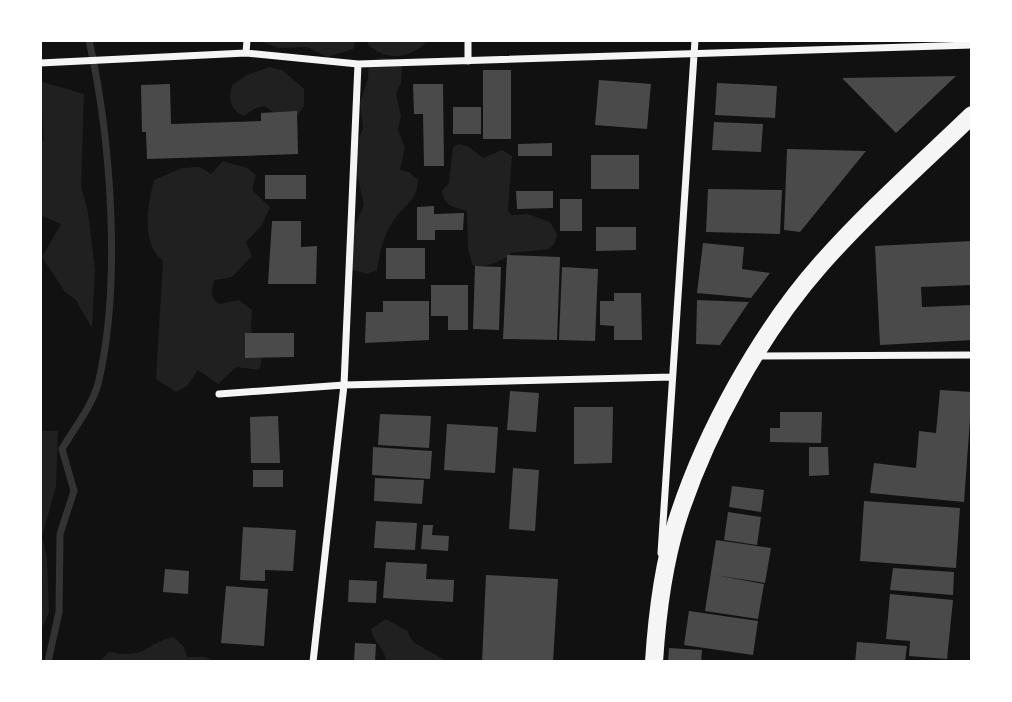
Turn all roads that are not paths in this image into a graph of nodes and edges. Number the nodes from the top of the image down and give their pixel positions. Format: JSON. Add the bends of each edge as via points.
{"nodes":[{"id":1,"x":247,"y":40,"type":"edge"},
{"id":2,"x":468,"y":40,"type":"edge"},
{"id":3,"x":695,"y":40,"type":"edge"},
{"id":4,"x":972,"y":45,"type":"edge"},
{"id":5,"x":246,"y":52,"type":"junction"},
{"id":6,"x":694,"y":56,"type":"junction"},
{"id":7,"x":468,"y":61,"type":"junction"},
{"id":8,"x":40,"y":63,"type":"edge"},
{"id":9,"x":358,"y":64,"type":"junction"},
{"id":10,"x":972,"y":115,"type":"edge"},
{"id":11,"x":756,"y":355,"type":"junction"},
{"id":12,"x":972,"y":355,"type":"edge"},
{"id":13,"x":672,"y":377,"type":"junction"},
{"id":14,"x":344,"y":385,"type":"junction"},
{"id":15,"x":219,"y":394,"type":"dead end"},
{"id":16,"x":657,"y":611,"type":"junction"},
{"id":17,"x":313,"y":662,"type":"edge"},
{"id":18,"x":654,"y":662,"type":"edge"}],
"edges":[{"from":1,"to":5,"type":"street"},
{"from":2,"to":7,"type":"street"},
{"from":3,"to":6,"type":"street"},
{"from":4,"to":6,"type":"street"},
{"from":5,"to":8,"type":"street"},
{"from":5,"to":9,"type":"street"},
{"from":6,"to":7,"type":"street"},
{"from":6,"to":13,"type":"street"},
{"from":7,"to":9,"type":"street"},
{"from":9,"to":14,"type":"street"},
{"from":10,"to":11,"type":"main road","via":[[821,265]]},
{"from":11,"to":12,"type":"street"},
{"from":11,"to":16,"type":"main road","via":[[692,479],[676,523]]},
{"from":13,"to":14,"type":"street"},
{"from":13,"to":16,"type":"street"},
{"from":14,"to":15,"type":"street"},
{"from":14,"to":17,"type":"street"},
{"from":16,"to":18,"type":"main road"}]}
